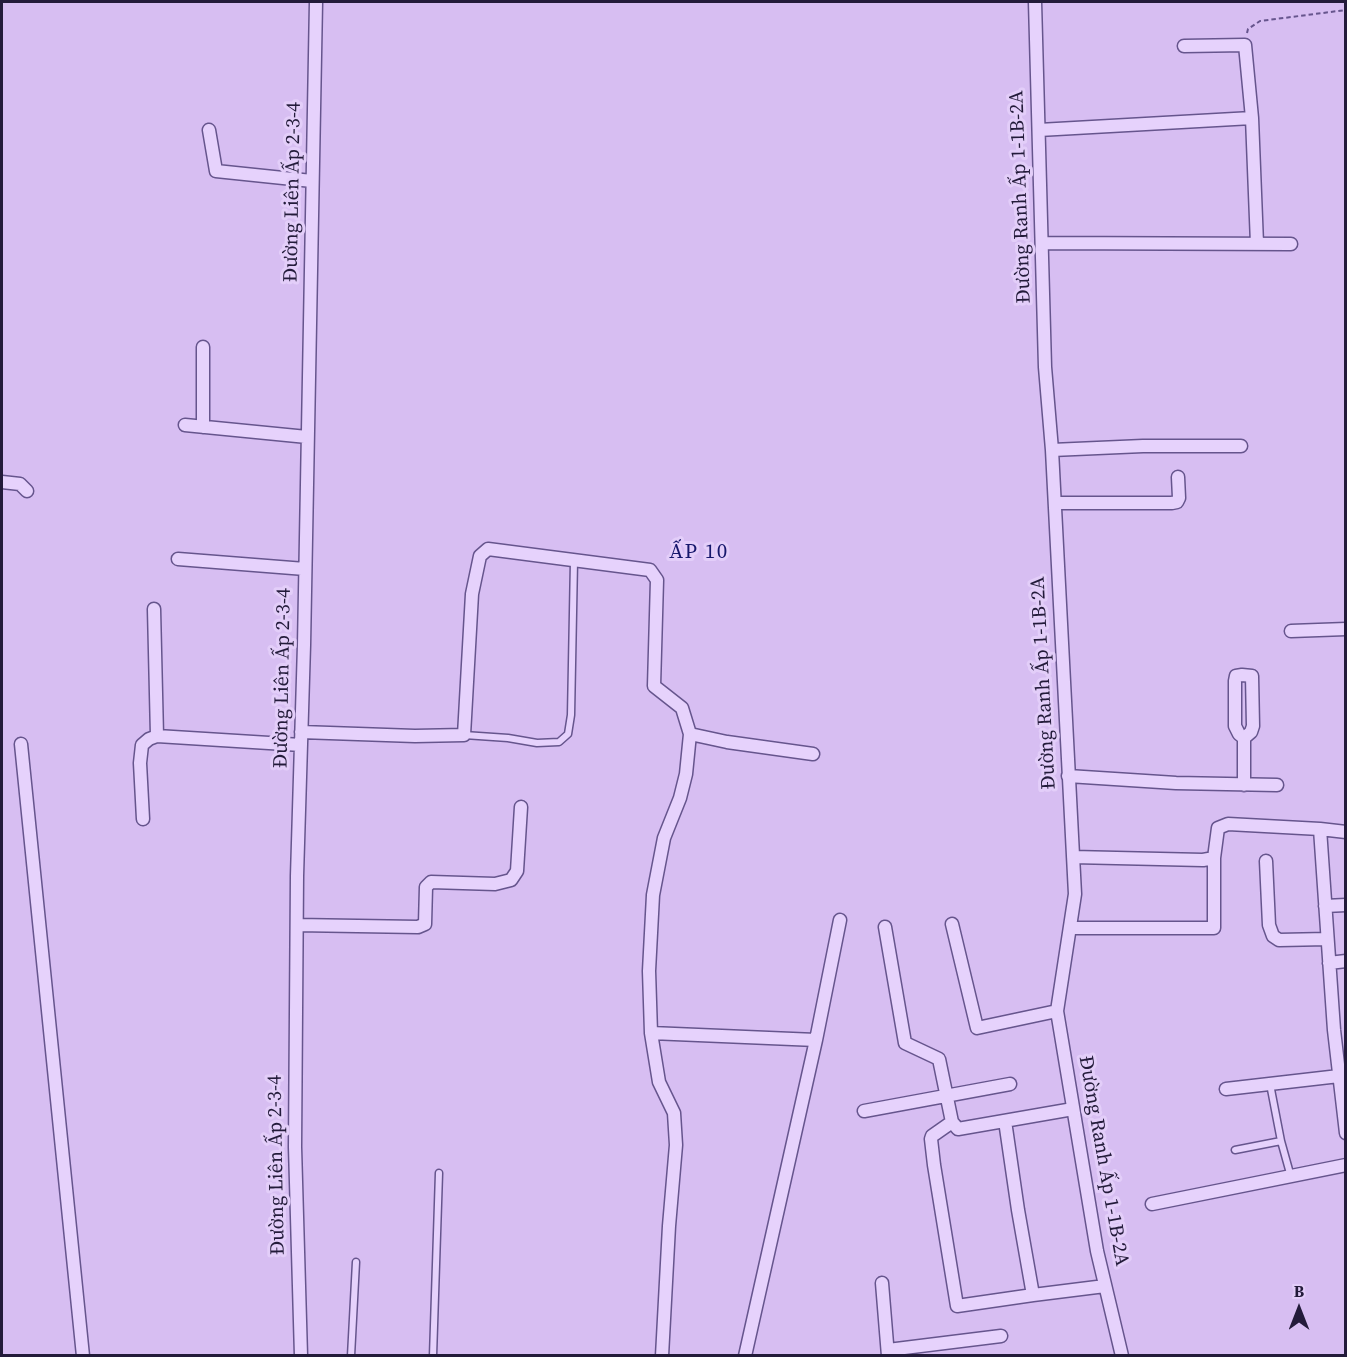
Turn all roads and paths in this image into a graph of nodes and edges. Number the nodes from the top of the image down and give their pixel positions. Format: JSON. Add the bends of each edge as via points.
{"nodes":[{"id":1,"x":316,"y":2,"type":"edge"},
{"id":2,"x":1035,"y":2,"type":"edge"},
{"id":3,"x":1346,"y":10,"type":"edge"},
{"id":4,"x":1245,"y":45,"type":"junction"},
{"id":5,"x":1184,"y":46,"type":"dead end"},
{"id":6,"x":1252,"y":118,"type":"junction"},
{"id":7,"x":208,"y":130,"type":"dead end"},
{"id":8,"x":1039,"y":130,"type":"junction"},
{"id":9,"x":312,"y":181,"type":"junction"},
{"id":10,"x":1042,"y":243,"type":"junction"},
{"id":11,"x":1257,"y":244,"type":"junction"},
{"id":12,"x":1290,"y":244,"type":"dead end"},
{"id":13,"x":203,"y":347,"type":"dead end"},
{"id":14,"x":186,"y":425,"type":"dead end"},
{"id":15,"x":203,"y":427,"type":"junction"},
{"id":16,"x":307,"y":437,"type":"junction"},
{"id":17,"x":1241,"y":446,"type":"dead end"},
{"id":18,"x":1053,"y":450,"type":"junction"},
{"id":19,"x":1178,"y":477,"type":"dead end"},
{"id":20,"x":2,"y":482,"type":"edge"},
{"id":21,"x":27,"y":491,"type":"dead end"},
{"id":22,"x":1055,"y":503,"type":"junction"},
{"id":23,"x":178,"y":559,"type":"dead end"},
{"id":24,"x":574,"y":561,"type":"junction"},
{"id":25,"x":305,"y":569,"type":"junction"},
{"id":26,"x":154,"y":609,"type":"dead end"},
{"id":27,"x":1346,"y":629,"type":"edge"},
{"id":28,"x":1292,"y":631,"type":"dead end"},
{"id":29,"x":301,"y":732,"type":"junction"},
{"id":30,"x":690,"y":734,"type":"junction"},
{"id":31,"x":464,"y":735,"type":"junction"},
{"id":32,"x":157,"y":736,"type":"junction"},
{"id":33,"x":1244,"y":738,"type":"dead end"},
{"id":34,"x":21,"y":744,"type":"dead end"},
{"id":35,"x":301,"y":745,"type":"junction"},
{"id":36,"x":813,"y":754,"type":"dead end"},
{"id":37,"x":1068,"y":776,"type":"junction"},
{"id":38,"x":1244,"y":785,"type":"junction"},
{"id":39,"x":1277,"y":785,"type":"dead end"},
{"id":40,"x":521,"y":807,"type":"dead end"},
{"id":41,"x":143,"y":819,"type":"dead end"},
{"id":42,"x":1320,"y":829,"type":"junction"},
{"id":43,"x":1346,"y":832,"type":"edge"},
{"id":44,"x":1073,"y":857,"type":"junction"},
{"id":45,"x":1214,"y":858,"type":"junction"},
{"id":46,"x":1266,"y":861,"type":"dead end"},
{"id":47,"x":1346,"y":905,"type":"edge"},
{"id":48,"x":1325,"y":906,"type":"junction"},
{"id":49,"x":840,"y":920,"type":"dead end"},
{"id":50,"x":952,"y":924,"type":"dead end"},
{"id":51,"x":297,"y":925,"type":"junction"},
{"id":52,"x":885,"y":927,"type":"dead end"},
{"id":53,"x":1071,"y":928,"type":"junction"},
{"id":54,"x":1327,"y":939,"type":"junction"},
{"id":55,"x":1346,"y":961,"type":"edge"},
{"id":56,"x":1329,"y":963,"type":"junction"},
{"id":57,"x":1058,"y":1011,"type":"junction"},
{"id":58,"x":651,"y":1033,"type":"junction"},
{"id":59,"x":816,"y":1041,"type":"junction"},
{"id":60,"x":1338,"y":1076,"type":"junction"},
{"id":61,"x":1010,"y":1084,"type":"dead end"},
{"id":62,"x":1270,"y":1084,"type":"junction"},
{"id":63,"x":1226,"y":1089,"type":"dead end"},
{"id":64,"x":946,"y":1096,"type":"junction"},
{"id":65,"x":1073,"y":1109,"type":"junction"},
{"id":66,"x":864,"y":1111,"type":"dead end"},
{"id":67,"x":1005,"y":1121,"type":"junction"},
{"id":68,"x":952,"y":1122,"type":"junction"},
{"id":69,"x":1346,"y":1133,"type":"edge"},
{"id":70,"x":1281,"y":1141,"type":"junction"},
{"id":71,"x":1235,"y":1150,"type":"dead end"},
{"id":72,"x":1346,"y":1165,"type":"edge"},
{"id":73,"x":439,"y":1173,"type":"dead end"},
{"id":74,"x":1291,"y":1177,"type":"junction"},
{"id":75,"x":1152,"y":1204,"type":"dead end"},
{"id":76,"x":356,"y":1262,"type":"dead end"},
{"id":77,"x":882,"y":1283,"type":"dead end"},
{"id":78,"x":1105,"y":1286,"type":"junction"},
{"id":79,"x":1033,"y":1295,"type":"junction"},
{"id":80,"x":1001,"y":1336,"type":"dead end"},
{"id":81,"x":888,"y":1353,"type":"edge"},
{"id":82,"x":83,"y":1356,"type":"edge"},
{"id":83,"x":301,"y":1356,"type":"edge"},
{"id":84,"x":351,"y":1356,"type":"edge"},
{"id":85,"x":433,"y":1356,"type":"edge"},
{"id":86,"x":662,"y":1356,"type":"edge"},
{"id":87,"x":745,"y":1356,"type":"edge"},
{"id":88,"x":1122,"y":1356,"type":"edge"}],
"edges":[{"from":1,"to":9,"type":"street","name":"Đường Liên Ấp 2-3-4"},
{"from":2,"to":8,"type":"street","name":"Đường Ranh Ấp 1-1B-2A"},
{"from":3,"to":4,"type":"path","via":[[1260,21],[1248,29]]},
{"from":4,"to":5,"type":"street"},
{"from":4,"to":6,"type":"street"},
{"from":6,"to":8,"type":"street"},
{"from":6,"to":11,"type":"street"},
{"from":7,"to":9,"type":"street","via":[[216,171]]},
{"from":8,"to":10,"type":"street","name":"Đường Ranh Ấp 1-1B-2A"},
{"from":9,"to":16,"type":"street","name":"Đường Liên Ấp 2-3-4"},
{"from":10,"to":11,"type":"street"},
{"from":10,"to":18,"type":"street","name":"Đường Ranh Ấp 1-1B-2A","via":[[1045,367]]},
{"from":11,"to":12,"type":"street"},
{"from":13,"to":15,"type":"street"},
{"from":14,"to":15,"type":"street"},
{"from":15,"to":16,"type":"street"},
{"from":16,"to":25,"type":"street","name":"Đường Liên Ấp 2-3-4"},
{"from":17,"to":18,"type":"street"},
{"from":18,"to":22,"type":"street","name":"Đường Ranh Ấp 1-1B-2A"},
{"from":19,"to":22,"type":"street","via":[[1177,502]]},
{"from":20,"to":21,"type":"street","via":[[20,484]]},
{"from":22,"to":37,"type":"street","name":"Đường Ranh Ấp 1-1B-2A"},
{"from":23,"to":25,"type":"street"},
{"from":24,"to":30,"type":"street","via":[[650,570],[657,580],[654,686],[682,708]]},
{"from":24,"to":31,"type":"street","via":[[496,549],[488,549],[480,556],[472,594]]},
{"from":24,"to":31,"type":"lane","via":[[572,715],[568,734],[560,742],[537,743]]},
{"from":25,"to":29,"type":"street","name":"Đường Liên Ấp 2-3-4"},
{"from":26,"to":32,"type":"street"},
{"from":27,"to":28,"type":"street"},
{"from":29,"to":31,"type":"street"},
{"from":29,"to":35,"type":"street","name":"Đường Liên Ấp 2-3-4"},
{"from":30,"to":36,"type":"street"},
{"from":30,"to":58,"type":"street","via":[[686,774],[664,838],[653,895]]},
{"from":32,"to":35,"type":"street"},
{"from":32,"to":41,"type":"street","via":[[141,745]]},
{"from":33,"to":38,"type":"street"},
{"from":34,"to":82,"type":"street"},
{"from":35,"to":51,"type":"street","name":"Đường Liên Ấp 2-3-4"},
{"from":37,"to":38,"type":"street"},
{"from":37,"to":44,"type":"street","name":"Đường Ranh Ấp 1-1B-2A"},
{"from":38,"to":39,"type":"street"},
{"from":40,"to":51,"type":"street","via":[[517,871],[511,880],[495,884],[431,882],[426,887],[425,924],[418,927]]},
{"from":42,"to":43,"type":"street"},
{"from":42,"to":45,"type":"street","via":[[1228,824],[1218,828]]},
{"from":42,"to":48,"type":"street"},
{"from":44,"to":45,"type":"street"},
{"from":44,"to":53,"type":"street","name":"Đường Ranh Ấp 1-1B-2A","via":[[1075,894]]},
{"from":45,"to":53,"type":"street","via":[[1214,928]]},
{"from":46,"to":54,"type":"street","via":[[1273,936],[1280,940]]},
{"from":47,"to":48,"type":"street"},
{"from":48,"to":54,"type":"street"},
{"from":49,"to":59,"type":"street"},
{"from":50,"to":57,"type":"street","via":[[977,1028]]},
{"from":51,"to":83,"type":"street","name":"Đường Liên Ấp 2-3-4","via":[[295,1147]]},
{"from":52,"to":64,"type":"street","via":[[905,1043],[939,1059]]},
{"from":53,"to":57,"type":"street","name":"Đường Ranh Ấp 1-1B-2A"},
{"from":54,"to":56,"type":"street"},
{"from":55,"to":56,"type":"street"},
{"from":56,"to":60,"type":"street"},
{"from":57,"to":65,"type":"street","name":"Đường Ranh Ấp 1-1B-2A"},
{"from":58,"to":59,"type":"street"},
{"from":58,"to":86,"type":"street","via":[[659,1082],[674,1113],[676,1145]]},
{"from":59,"to":87,"type":"street"},
{"from":60,"to":62,"type":"street"},
{"from":60,"to":69,"type":"street"},
{"from":61,"to":64,"type":"street"},
{"from":62,"to":63,"type":"street"},
{"from":62,"to":70,"type":"lane"},
{"from":64,"to":66,"type":"street"},
{"from":64,"to":68,"type":"street"},
{"from":65,"to":67,"type":"street"},
{"from":65,"to":78,"type":"street","name":"Đường Ranh Ấp 1-1B-2A"},
{"from":67,"to":68,"type":"street","via":[[958,1129]]},
{"from":67,"to":79,"type":"street"},
{"from":68,"to":79,"type":"street","via":[[931,1139],[957,1306]]},
{"from":70,"to":71,"type":"lane"},
{"from":70,"to":74,"type":"lane"},
{"from":72,"to":74,"type":"street"},
{"from":73,"to":85,"type":"lane"},
{"from":74,"to":75,"type":"street"},
{"from":76,"to":84,"type":"lane"},
{"from":77,"to":81,"type":"street"},
{"from":78,"to":79,"type":"street"},
{"from":78,"to":88,"type":"street","name":"Đường Ranh Ấp 1-1B-2A"},
{"from":80,"to":81,"type":"street"}]}
